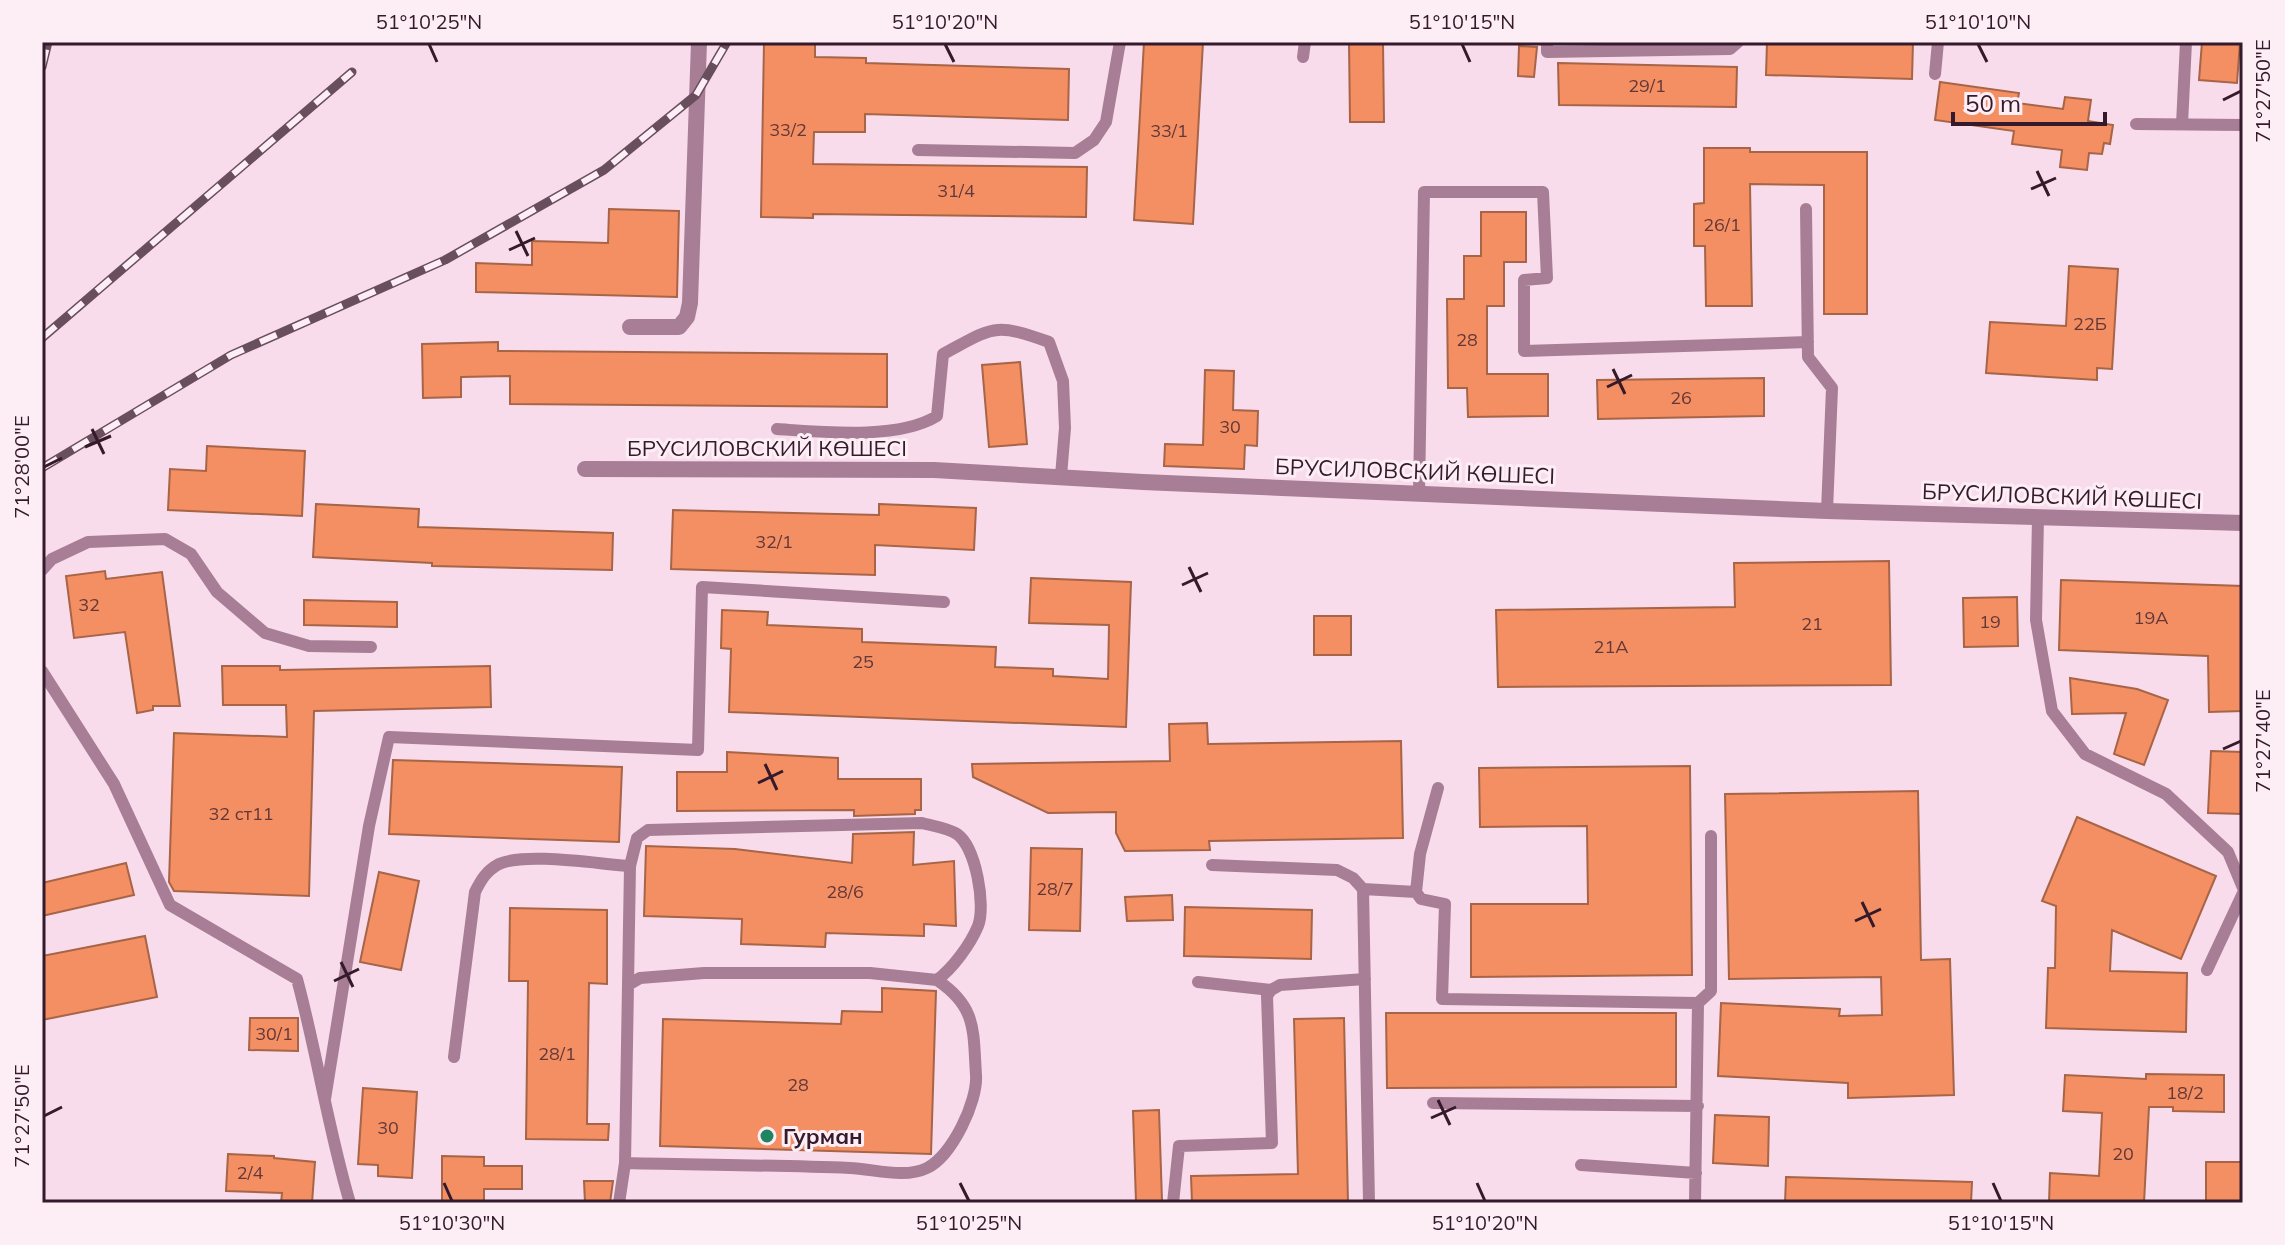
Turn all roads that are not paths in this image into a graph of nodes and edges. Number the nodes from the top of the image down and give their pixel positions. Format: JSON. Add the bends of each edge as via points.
{"nodes":[{"id":1,"x":699,"y":42,"type":"edge"},
{"id":2,"x":1120,"y":42,"type":"edge"},
{"id":3,"x":1305,"y":42,"type":"edge"},
{"id":4,"x":1547,"y":42,"type":"edge"},
{"id":5,"x":1738,"y":42,"type":"edge"},
{"id":6,"x":1938,"y":42,"type":"edge"},
{"id":7,"x":2186,"y":42,"type":"edge"},
{"id":8,"x":1303,"y":57,"type":"dead end"},
{"id":9,"x":1935,"y":74,"type":"dead end"},
{"id":10,"x":2136,"y":124,"type":"dead end"},
{"id":11,"x":2182,"y":124,"type":"junction"},
{"id":12,"x":2243,"y":125,"type":"edge"},
{"id":13,"x":918,"y":150,"type":"dead end"},
{"id":14,"x":1806,"y":209,"type":"dead end"},
{"id":15,"x":630,"y":327,"type":"dead end"},
{"id":16,"x":1808,"y":342,"type":"junction"},
{"id":17,"x":777,"y":429,"type":"dead end"},
{"id":18,"x":585,"y":469,"type":"dead end"},
{"id":19,"x":1061,"y":476,"type":"junction"},
{"id":20,"x":1419,"y":494,"type":"junction"},
{"id":21,"x":1827,"y":511,"type":"junction"},
{"id":22,"x":2038,"y":517,"type":"junction"},
{"id":23,"x":2243,"y":523,"type":"edge"},
{"id":24,"x":42,"y":570,"type":"edge"},
{"id":25,"x":944,"y":602,"type":"dead end"},
{"id":26,"x":371,"y":647,"type":"dead end"},
{"id":27,"x":42,"y":671,"type":"edge"},
{"id":28,"x":1438,"y":788,"type":"dead end"},
{"id":29,"x":1711,"y":836,"type":"dead end"},
{"id":30,"x":1212,"y":865,"type":"dead end"},
{"id":31,"x":630,"y":866,"type":"junction"},
{"id":32,"x":1363,"y":889,"type":"junction"},
{"id":33,"x":2243,"y":890,"type":"edge"},
{"id":34,"x":1416,"y":892,"type":"junction"},
{"id":35,"x":2207,"y":970,"type":"dead end"},
{"id":36,"x":1365,"y":979,"type":"junction"},
{"id":37,"x":937,"y":980,"type":"junction"},
{"id":38,"x":1198,"y":982,"type":"dead end"},
{"id":39,"x":628,"y":985,"type":"junction"},
{"id":40,"x":1271,"y":990,"type":"junction"},
{"id":41,"x":1698,"y":1003,"type":"junction"},
{"id":42,"x":454,"y":1057,"type":"dead end"},
{"id":43,"x":325,"y":1099,"type":"junction"},
{"id":44,"x":1433,"y":1103,"type":"dead end"},
{"id":45,"x":1698,"y":1106,"type":"junction"},
{"id":46,"x":625,"y":1163,"type":"junction"},
{"id":47,"x":1581,"y":1165,"type":"dead end"},
{"id":48,"x":1696,"y":1173,"type":"junction"},
{"id":49,"x":350,"y":1203,"type":"edge"},
{"id":50,"x":619,"y":1203,"type":"edge"},
{"id":51,"x":1173,"y":1203,"type":"edge"},
{"id":52,"x":1369,"y":1203,"type":"edge"},
{"id":53,"x":1695,"y":1203,"type":"edge"}],
"edges":[{"from":1,"to":15,"type":"street","via":[[687,317],[679,327]]},
{"from":2,"to":13,"type":"lane","via":[[1106,122],[1094,140],[1075,153]]},
{"from":3,"to":8,"type":"lane"},
{"from":4,"to":5,"type":"lane","via":[[1547,52],[1730,49]]},
{"from":6,"to":9,"type":"lane"},
{"from":7,"to":11,"type":"lane"},
{"from":10,"to":11,"type":"lane"},
{"from":11,"to":12,"type":"lane"},
{"from":14,"to":16,"type":"lane"},
{"from":16,"to":20,"type":"lane","via":[[1524,351],[1524,280],[1547,278],[1543,192],[1424,192]]},
{"from":16,"to":21,"type":"lane","via":[[1808,357],[1832,388]]},
{"from":17,"to":19,"type":"lane","via":[[852,433],[923,425],[937,416],[943,354],[996,328],[1017,330],[1049,342],[1063,381]]},
{"from":18,"to":19,"type":"street","name":"БРУСИЛОВСКИЙ КӨШЕСІ","via":[[934,470]]},
{"from":19,"to":20,"type":"street","name":"БРУСИЛОВСКИЙ КӨШЕСІ"},
{"from":20,"to":21,"type":"street","name":"БРУСИЛОВСКИЙ КӨШЕСІ"},
{"from":21,"to":22,"type":"street","name":"БРУСИЛОВСКИЙ КӨШЕСІ"},
{"from":22,"to":23,"type":"street","name":"БРУСИЛОВСКИЙ КӨШЕСІ"},
{"from":22,"to":33,"type":"lane","via":[[2036,620],[2052,711],[2085,754],[2166,794],[2228,852]]},
{"from":24,"to":26,"type":"lane","via":[[52,559],[88,542],[165,539],[191,554],[217,592],[265,633],[309,646]]},
{"from":25,"to":43,"type":"lane","via":[[702,587],[698,750],[389,737],[369,826]]},
{"from":27,"to":43,"type":"lane","via":[[114,784],[170,905],[297,979]]},
{"from":28,"to":34,"type":"lane"},
{"from":29,"to":41,"type":"lane","via":[[1711,991]]},
{"from":30,"to":32,"type":"lane","via":[[1337,870]]},
{"from":31,"to":37,"type":"lane","via":[[637,838],[648,830],[922,823],[956,833],[970,847],[980,889],[979,924]]},
{"from":31,"to":39,"type":"lane"},
{"from":31,"to":42,"type":"lane","via":[[525,859],[501,863],[485,874],[475,892]]},
{"from":32,"to":34,"type":"lane"},
{"from":32,"to":36,"type":"lane"},
{"from":33,"to":35,"type":"lane"},
{"from":34,"to":41,"type":"lane","via":[[1421,899],[1445,904],[1442,999]]},
{"from":36,"to":40,"type":"lane"},
{"from":36,"to":52,"type":"lane"},
{"from":37,"to":39,"type":"lane","via":[[870,973],[704,973],[640,978]]},
{"from":37,"to":46,"type":"lane","via":[[956,993],[973,1022],[977,1082],[961,1128],[947,1152],[929,1168],[912,1173]]},
{"from":38,"to":40,"type":"lane"},
{"from":39,"to":46,"type":"lane"},
{"from":40,"to":51,"type":"lane","via":[[1267,996],[1272,1143],[1179,1146]]},
{"from":41,"to":45,"type":"lane"},
{"from":43,"to":49,"type":"lane"},
{"from":44,"to":45,"type":"lane"},
{"from":45,"to":48,"type":"lane"},
{"from":46,"to":50,"type":"lane"},
{"from":47,"to":48,"type":"lane"},
{"from":48,"to":53,"type":"lane"}]}
